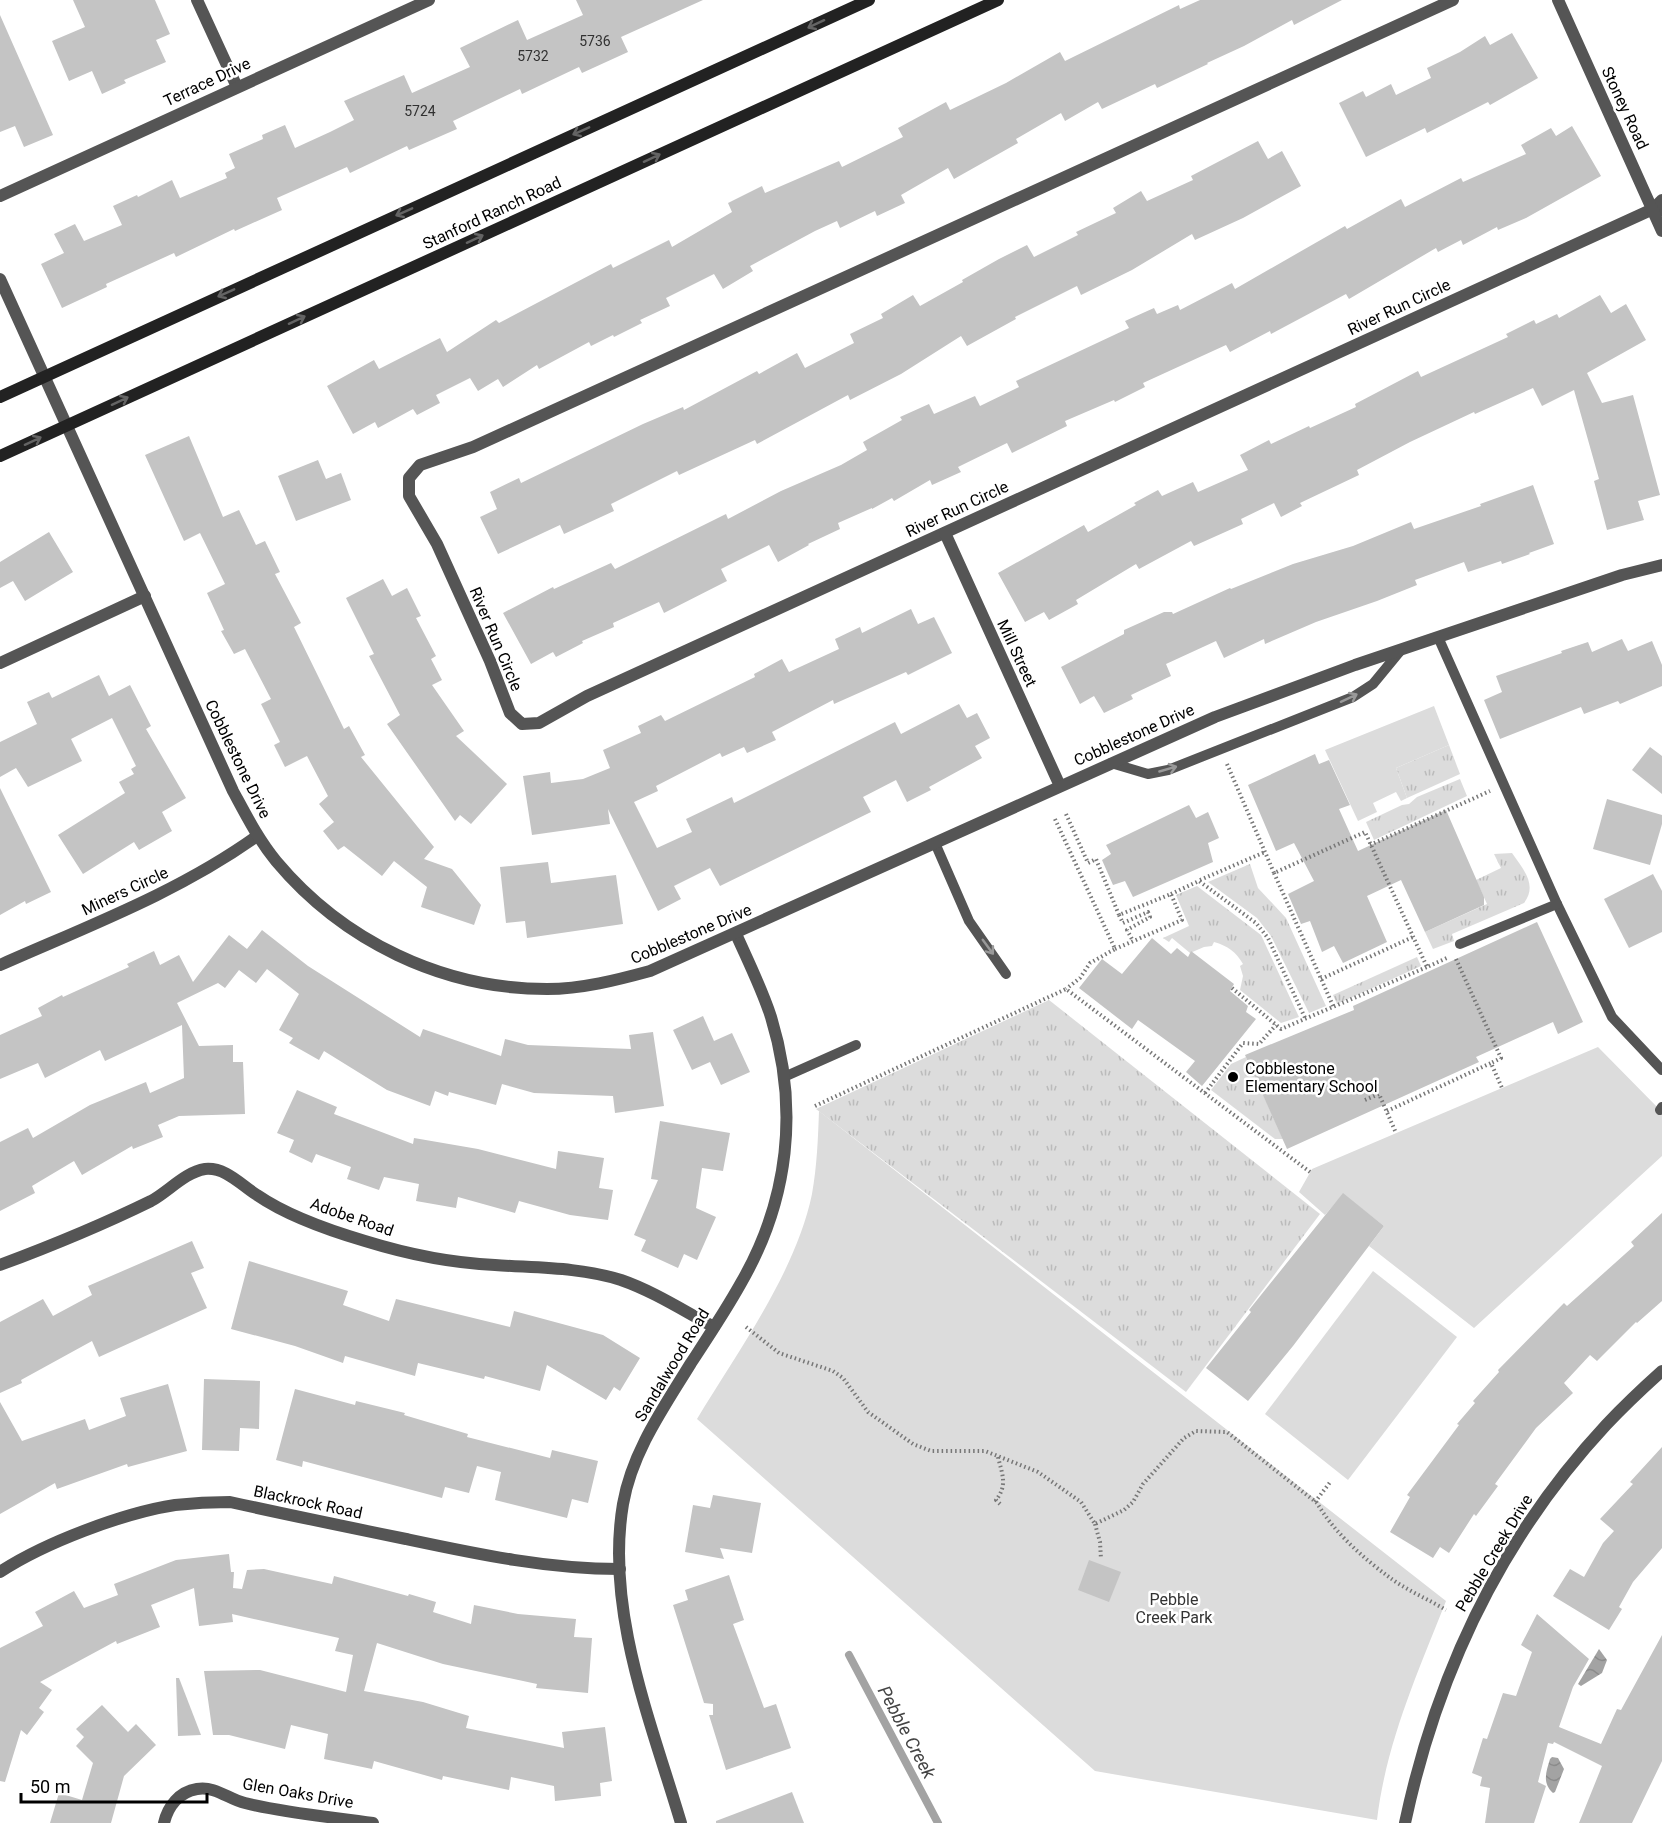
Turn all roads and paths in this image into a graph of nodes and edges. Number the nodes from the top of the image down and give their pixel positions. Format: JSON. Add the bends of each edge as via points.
{"nodes":[{"id":1,"x":197,"y":0,"type":"edge"},
{"id":2,"x":429,"y":0,"type":"edge"},
{"id":3,"x":869,"y":0,"type":"edge"},
{"id":4,"x":998,"y":0,"type":"edge"},
{"id":5,"x":1453,"y":0,"type":"edge"},
{"id":6,"x":1558,"y":0,"type":"edge"},
{"id":7,"x":237,"y":87,"type":"junction"},
{"id":8,"x":0,"y":196,"type":"edge"},
{"id":9,"x":1659,"y":206,"type":"edge"},
{"id":10,"x":1662,"y":231,"type":"edge"},
{"id":11,"x":0,"y":279,"type":"edge"},
{"id":12,"x":45,"y":376,"type":"junction"},
{"id":13,"x":0,"y":397,"type":"edge"},
{"id":14,"x":67,"y":426,"type":"junction"},
{"id":15,"x":0,"y":456,"type":"edge"},
{"id":16,"x":945,"y":533,"type":"junction"},
{"id":17,"x":1662,"y":565,"type":"edge"},
{"id":18,"x":145,"y":596,"type":"junction"},
{"id":19,"x":1438,"y":637,"type":"junction"},
{"id":20,"x":1401,"y":650,"type":"junction"},
{"id":21,"x":0,"y":663,"type":"edge"},
{"id":22,"x":1111,"y":763,"type":"junction"},
{"id":23,"x":1230,"y":769,"type":"dead end"},
{"id":24,"x":1504,"y":784,"type":"junction"},
{"id":25,"x":1060,"y":786,"type":"junction"},
{"id":26,"x":1066,"y":814,"type":"dead end"},
{"id":27,"x":1055,"y":819,"type":"dead end"},
{"id":28,"x":257,"y":836,"type":"junction"},
{"id":29,"x":935,"y":843,"type":"junction"},
{"id":30,"x":1370,"y":845,"type":"junction"},
{"id":31,"x":1265,"y":852,"type":"junction"},
{"id":32,"x":1274,"y":873,"type":"junction"},
{"id":33,"x":1199,"y":881,"type":"junction"},
{"id":34,"x":1171,"y":894,"type":"junction"},
{"id":35,"x":1557,"y":904,"type":"junction"},
{"id":36,"x":1119,"y":915,"type":"junction"},
{"id":37,"x":736,"y":934,"type":"junction"},
{"id":38,"x":1413,"y":937,"type":"junction"},
{"id":39,"x":1133,"y":941,"type":"junction"},
{"id":40,"x":1460,"y":944,"type":"dead end"},
{"id":41,"x":1115,"y":949,"type":"junction"},
{"id":42,"x":0,"y":965,"type":"edge"},
{"id":43,"x":1427,"y":968,"type":"junction"},
{"id":44,"x":1006,"y":974,"type":"dead end"},
{"id":45,"x":1321,"y":979,"type":"junction"},
{"id":46,"x":1232,"y":988,"type":"dead end"},
{"id":47,"x":1066,"y":989,"type":"junction"},
{"id":48,"x":1334,"y":1008,"type":"junction"},
{"id":49,"x":1306,"y":1020,"type":"junction"},
{"id":50,"x":1276,"y":1025,"type":"junction"},
{"id":51,"x":856,"y":1046,"type":"dead end"},
{"id":52,"x":1491,"y":1063,"type":"junction"},
{"id":53,"x":1662,"y":1070,"type":"edge"},
{"id":54,"x":784,"y":1077,"type":"junction"},
{"id":55,"x":1502,"y":1088,"type":"dead end"},
{"id":56,"x":1205,"y":1093,"type":"junction"},
{"id":57,"x":1365,"y":1100,"type":"dead end"},
{"id":58,"x":815,"y":1106,"type":"dead end"},
{"id":59,"x":1386,"y":1111,"type":"junction"},
{"id":60,"x":1396,"y":1133,"type":"dead end"},
{"id":61,"x":1310,"y":1172,"type":"dead end"},
{"id":62,"x":0,"y":1265,"type":"edge"},
{"id":63,"x":714,"y":1327,"type":"junction"},
{"id":64,"x":746,"y":1327,"type":"dead end"},
{"id":65,"x":1662,"y":1371,"type":"edge"},
{"id":66,"x":997,"y":1456,"type":"junction"},
{"id":67,"x":1331,"y":1481,"type":"dead end"},
{"id":68,"x":1315,"y":1502,"type":"junction"},
{"id":69,"x":1000,"y":1504,"type":"dead end"},
{"id":70,"x":1095,"y":1524,"type":"junction"},
{"id":71,"x":1101,"y":1559,"type":"dead end"},
{"id":72,"x":620,"y":1569,"type":"junction"},
{"id":73,"x":0,"y":1572,"type":"edge"},
{"id":74,"x":1446,"y":1610,"type":"dead end"},
{"id":75,"x":164,"y":1823,"type":"edge"},
{"id":76,"x":373,"y":1823,"type":"edge"},
{"id":77,"x":681,"y":1823,"type":"edge"},
{"id":78,"x":1405,"y":1823,"type":"edge"}],
"edges":[{"from":1,"to":7,"type":"street"},
{"from":2,"to":7,"type":"street","name":"Terrace Drive"},
{"from":3,"to":12,"type":"main road","one_way":true},
{"from":14,"to":4,"type":"main road","name":"Stanford Ranch Road","one_way":true},
{"from":5,"to":16,"type":"street","name":"River Run Circle","via":[[473,447],[420,465],[409,478],[409,496],[442,554],[510,713],[522,724],[539,723],[587,696]]},
{"from":6,"to":9,"type":"street","name":"Stoney Road"},
{"from":7,"to":8,"type":"street","name":"Terrace Drive"},
{"from":9,"to":10,"type":"street","name":"Stoney Road"},
{"from":9,"to":16,"type":"street","name":"River Run Circle"},
{"from":11,"to":12,"type":"street","name":"Cobblestone Drive"},
{"from":12,"to":13,"type":"main road"},
{"from":12,"to":14,"type":"street","name":"Cobblestone Drive"},
{"from":15,"to":14,"type":"main road","name":"Stanford Ranch Road","one_way":true},
{"from":14,"to":18,"type":"street","name":"Cobblestone Drive"},
{"from":16,"to":25,"type":"street","name":"Mill Street"},
{"from":17,"to":19,"type":"street","name":"Cobblestone Drive"},
{"from":18,"to":21,"type":"street"},
{"from":18,"to":28,"type":"street","name":"Cobblestone Drive"},
{"from":19,"to":20,"type":"street","name":"Cobblestone Drive"},
{"from":19,"to":24,"type":"lane"},
{"from":20,"to":22,"type":"street","name":"Cobblestone Drive","via":[[1215,717]]},
{"from":22,"to":20,"type":"lane","one_way":true,"via":[[1148,774],[1168,770],[1353,697],[1373,684]]},
{"from":22,"to":25,"type":"street","name":"Cobblestone Drive"},
{"from":23,"to":31,"type":"path"},
{"from":24,"to":30,"type":"path"},
{"from":24,"to":35,"type":"lane"},
{"from":25,"to":29,"type":"street","name":"Cobblestone Drive"},
{"from":26,"to":36,"type":"path","via":[[1088,863],[1096,859]]},
{"from":27,"to":41,"type":"path"},
{"from":28,"to":37,"type":"street","name":"Cobblestone Drive","via":[[306,894],[339,922],[381,949],[423,968],[463,979],[548,989],[615,981],[650,971]]},
{"from":28,"to":42,"type":"street","name":"Miners Circle","via":[[172,888]]},
{"from":29,"to":37,"type":"street","name":"Cobblestone Drive"},
{"from":29,"to":44,"type":"lane","one_way":true,"via":[[969,921]]},
{"from":30,"to":32,"type":"path","via":[[1365,832]]},
{"from":30,"to":38,"type":"path"},
{"from":31,"to":32,"type":"path"},
{"from":31,"to":33,"type":"path"},
{"from":32,"to":45,"type":"path"},
{"from":33,"to":34,"type":"path"},
{"from":33,"to":49,"type":"path","via":[[1256,923],[1268,938]]},
{"from":34,"to":36,"type":"path"},
{"from":34,"to":39,"type":"path","via":[[1182,920]]},
{"from":35,"to":40,"type":"lane"},
{"from":35,"to":53,"type":"lane","via":[[1612,1017]]},
{"from":36,"to":39,"type":"path","via":[[1123,923],[1148,912],[1150,917],[1127,930]]},
{"from":37,"to":54,"type":"street","name":"Sandalwood Road","via":[[771,1015]]},
{"from":38,"to":43,"type":"path"},
{"from":38,"to":45,"type":"path"},
{"from":39,"to":41,"type":"path"},
{"from":41,"to":47,"type":"path","via":[[1090,963]]},
{"from":43,"to":48,"type":"path"},
{"from":43,"to":52,"type":"path","via":[[1454,955],[1501,1058]]},
{"from":45,"to":48,"type":"path"},
{"from":46,"to":50,"type":"path"},
{"from":47,"to":56,"type":"path"},
{"from":47,"to":58,"type":"path"},
{"from":48,"to":49,"type":"path"},
{"from":49,"to":50,"type":"path","via":[[1281,1029]]},
{"from":50,"to":56,"type":"path","via":[[1259,1044],[1243,1043]]},
{"from":51,"to":54,"type":"lane"},
{"from":52,"to":55,"type":"path"},
{"from":52,"to":59,"type":"path"},
{"from":54,"to":63,"type":"street","name":"Sandalwood Road","via":[[788,1132],[774,1203],[742,1281]]},
{"from":56,"to":61,"type":"path"},
{"from":57,"to":59,"type":"path","via":[[1379,1094]]},
{"from":59,"to":60,"type":"path"},
{"from":62,"to":63,"type":"street","name":"Adobe Road","via":[[127,1213],[194,1173],[214,1169],[232,1176],[273,1204],[366,1242],[451,1261],[562,1268],[600,1275],[641,1289]]},
{"from":63,"to":72,"type":"street","name":"Sandalwood Road","via":[[642,1447],[624,1503]]},
{"from":64,"to":66,"type":"path","via":[[779,1353],[843,1378],[868,1412],[913,1444],[931,1451],[985,1451]]},
{"from":65,"to":78,"type":"street","name":"Pebble Creek Drive","via":[[1605,1425],[1574,1463],[1539,1507],[1488,1589],[1436,1709]]},
{"from":66,"to":69,"type":"path","via":[[1003,1476],[1003,1491],[996,1500]]},
{"from":66,"to":70,"type":"path","via":[[1038,1472],[1068,1492],[1081,1502]]},
{"from":67,"to":68,"type":"path"},
{"from":68,"to":70,"type":"path","via":[[1227,1432],[1196,1431],[1184,1438],[1143,1484],[1133,1502]]},
{"from":68,"to":74,"type":"path","via":[[1353,1546],[1389,1578]]},
{"from":70,"to":71,"type":"path"},
{"from":72,"to":73,"type":"street","name":"Blackrock Road","via":[[521,1562],[230,1503],[206,1502],[175,1505],[113,1522],[44,1547]]},
{"from":72,"to":77,"type":"street","name":"Sandalwood Road","via":[[621,1604],[636,1671]]},
{"from":75,"to":76,"type":"street","name":"Glen Oaks Drive","via":[[178,1797],[197,1789],[214,1790],[243,1803]]}]}
